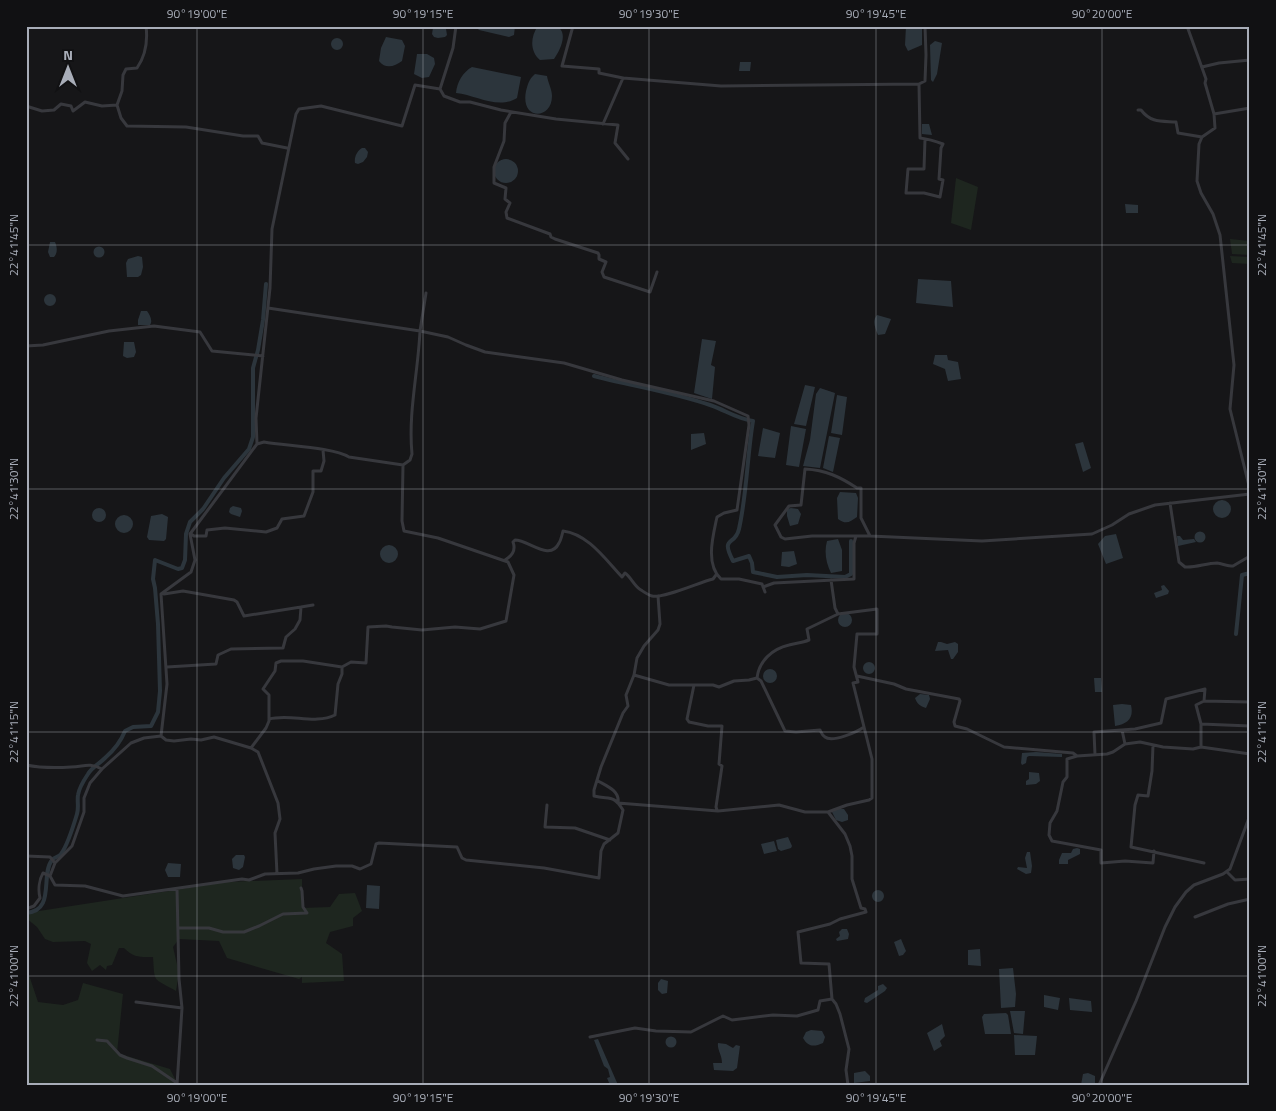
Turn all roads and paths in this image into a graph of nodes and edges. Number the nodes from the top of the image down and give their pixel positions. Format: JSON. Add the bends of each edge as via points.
{"nodes":[{"id":1,"x":146,"y":26,"type":"edge"},
{"id":2,"x":456,"y":26,"type":"edge"},
{"id":3,"x":573,"y":26,"type":"edge"},
{"id":4,"x":926,"y":26,"type":"edge"},
{"id":5,"x":1187,"y":26,"type":"edge"},
{"id":6,"x":1250,"y":60,"type":"edge"},
{"id":7,"x":1202,"y":67,"type":"junction"},
{"id":8,"x":623,"y":78,"type":"junction"},
{"id":9,"x":920,"y":84,"type":"junction"},
{"id":10,"x":440,"y":89,"type":"junction"},
{"id":11,"x":117,"y":105,"type":"junction"},
{"id":12,"x":26,"y":106,"type":"edge"},
{"id":13,"x":1250,"y":108,"type":"edge"},
{"id":14,"x":1138,"y":110,"type":"dead end"},
{"id":15,"x":510,"y":112,"type":"junction"},
{"id":16,"x":1214,"y":114,"type":"junction"},
{"id":17,"x":603,"y":124,"type":"junction"},
{"id":18,"x":1202,"y":137,"type":"junction"},
{"id":19,"x":925,"y":139,"type":"junction"},
{"id":20,"x":287,"y":148,"type":"junction"},
{"id":21,"x":628,"y":159,"type":"dead end"},
{"id":22,"x":657,"y":272,"type":"dead end"},
{"id":23,"x":426,"y":293,"type":"dead end"},
{"id":24,"x":268,"y":308,"type":"junction"},
{"id":25,"x":420,"y":331,"type":"junction"},
{"id":26,"x":26,"y":346,"type":"edge"},
{"id":27,"x":261,"y":356,"type":"junction"},
{"id":28,"x":257,"y":444,"type":"junction"},
{"id":29,"x":323,"y":450,"type":"junction"},
{"id":30,"x":403,"y":465,"type":"junction"},
{"id":31,"x":1250,"y":490,"type":"edge"},
{"id":32,"x":1250,"y":494,"type":"edge"},
{"id":33,"x":1170,"y":503,"type":"junction"},
{"id":34,"x":190,"y":534,"type":"junction"},
{"id":35,"x":856,"y":536,"type":"junction"},
{"id":36,"x":870,"y":536,"type":"junction"},
{"id":37,"x":1250,"y":556,"type":"edge"},
{"id":38,"x":504,"y":560,"type":"junction"},
{"id":39,"x":716,"y":575,"type":"junction"},
{"id":40,"x":831,"y":580,"type":"junction"},
{"id":41,"x":161,"y":594,"type":"junction"},
{"id":42,"x":658,"y":596,"type":"junction"},
{"id":43,"x":313,"y":604,"type":"dead end"},
{"id":44,"x":301,"y":607,"type":"junction"},
{"id":45,"x":838,"y":614,"type":"junction"},
{"id":46,"x":167,"y":667,"type":"junction"},
{"id":47,"x":342,"y":667,"type":"junction"},
{"id":48,"x":634,"y":675,"type":"junction"},
{"id":49,"x":856,"y":676,"type":"junction"},
{"id":50,"x":756,"y":678,"type":"junction"},
{"id":51,"x":694,"y":685,"type":"junction"},
{"id":52,"x":1204,"y":701,"type":"junction"},
{"id":53,"x":1250,"y":702,"type":"edge"},
{"id":54,"x":269,"y":719,"type":"junction"},
{"id":55,"x":1201,"y":724,"type":"junction"},
{"id":56,"x":1250,"y":726,"type":"edge"},
{"id":57,"x":864,"y":727,"type":"junction"},
{"id":58,"x":1122,"y":730,"type":"junction"},
{"id":59,"x":161,"y":736,"type":"junction"},
{"id":60,"x":1125,"y":744,"type":"junction"},
{"id":61,"x":1153,"y":745,"type":"junction"},
{"id":62,"x":1201,"y":747,"type":"junction"},
{"id":63,"x":251,"y":748,"type":"junction"},
{"id":64,"x":1250,"y":754,"type":"edge"},
{"id":65,"x":1078,"y":756,"type":"junction"},
{"id":66,"x":1095,"y":756,"type":"junction"},
{"id":67,"x":26,"y":765,"type":"edge"},
{"id":68,"x":101,"y":768,"type":"junction"},
{"id":69,"x":598,"y":781,"type":"junction"},
{"id":70,"x":618,"y":803,"type":"junction"},
{"id":71,"x":547,"y":805,"type":"dead end"},
{"id":72,"x":718,"y":811,"type":"junction"},
{"id":73,"x":828,"y":812,"type":"junction"},
{"id":74,"x":1250,"y":815,"type":"edge"},
{"id":75,"x":611,"y":840,"type":"junction"},
{"id":76,"x":1154,"y":851,"type":"junction"},
{"id":77,"x":26,"y":856,"type":"edge"},
{"id":78,"x":1204,"y":863,"type":"dead end"},
{"id":79,"x":55,"y":864,"type":"junction"},
{"id":80,"x":277,"y":874,"type":"junction"},
{"id":81,"x":1228,"y":874,"type":"junction"},
{"id":82,"x":50,"y":876,"type":"junction"},
{"id":83,"x":1250,"y":879,"type":"edge"},
{"id":84,"x":301,"y":888,"type":"dead end"},
{"id":85,"x":177,"y":889,"type":"junction"},
{"id":86,"x":1250,"y":899,"type":"edge"},
{"id":87,"x":26,"y":908,"type":"edge"},
{"id":88,"x":1195,"y":917,"type":"dead end"},
{"id":89,"x":179,"y":928,"type":"junction"},
{"id":90,"x":832,"y":999,"type":"junction"},
{"id":91,"x":136,"y":1002,"type":"dead end"},
{"id":92,"x":182,"y":1008,"type":"junction"},
{"id":93,"x":590,"y":1037,"type":"dead end"},
{"id":94,"x":97,"y":1040,"type":"dead end"},
{"id":95,"x":177,"y":1084,"type":"edge"},
{"id":96,"x":848,"y":1085,"type":"edge"},
{"id":97,"x":1099,"y":1085,"type":"edge"}],
"edges":[{"from":1,"to":11,"type":"street","via":[[147,44],[143,59],[137,68],[126,69]]},
{"from":2,"to":10,"type":"street","via":[[453,48]]},
{"from":3,"to":8,"type":"street","via":[[562,66],[599,69],[599,73]]},
{"from":4,"to":9,"type":"street","via":[[925,80]]},
{"from":5,"to":7,"type":"street"},
{"from":6,"to":7,"type":"street"},
{"from":7,"to":16,"type":"street"},
{"from":8,"to":9,"type":"street","via":[[721,86]]},
{"from":8,"to":17,"type":"street"},
{"from":9,"to":19,"type":"street","via":[[920,138]]},
{"from":10,"to":15,"type":"street","via":[[444,96],[460,102]]},
{"from":10,"to":20,"type":"street","via":[[415,85],[402,126],[320,106],[299,109]]},
{"from":11,"to":12,"type":"street","via":[[85,102],[73,111],[71,106],[61,104],[54,110],[42,111]]},
{"from":11,"to":20,"type":"street","via":[[127,126],[186,127],[254,135],[262,143]]},
{"from":13,"to":16,"type":"street"},
{"from":14,"to":18,"type":"street","via":[[1153,120],[1176,122],[1178,133]]},
{"from":15,"to":17,"type":"street"},
{"from":15,"to":22,"type":"street","via":[[494,167],[494,183],[506,188],[505,199],[510,203],[507,218],[600,255],[598,259],[606,262],[602,272],[604,277],[612,281],[650,292]]},
{"from":16,"to":18,"type":"street","via":[[1215,127]]},
{"from":17,"to":21,"type":"street","via":[[618,125],[615,143]]},
{"from":18,"to":31,"type":"street","via":[[1197,185],[1220,235],[1234,365],[1230,409]]},
{"from":19,"to":19,"type":"street","via":[[943,144],[940,197],[906,193],[908,169],[924,168]]},
{"from":20,"to":24,"type":"street","via":[[272,229]]},
{"from":23,"to":25,"type":"street"},
{"from":24,"to":25,"type":"street"},
{"from":24,"to":27,"type":"street"},
{"from":25,"to":30,"type":"street","via":[[411,416],[412,454]]},
{"from":25,"to":39,"type":"street","via":[[448,337],[486,352],[564,363],[714,401],[748,416],[737,510],[717,517],[711,558]]},
{"from":26,"to":27,"type":"street","via":[[154,326],[200,332],[212,351]]},
{"from":27,"to":28,"type":"street"},
{"from":28,"to":29,"type":"street","via":[[264,442]]},
{"from":28,"to":34,"type":"street"},
{"from":29,"to":30,"type":"street"},
{"from":29,"to":34,"type":"street","via":[[323,466],[321,471],[313,472],[313,492],[304,516],[282,519],[277,528],[266,532],[225,528],[208,530],[206,536]]},
{"from":30,"to":38,"type":"street","via":[[404,531],[438,538]]},
{"from":32,"to":33,"type":"street"},
{"from":33,"to":36,"type":"street","via":[[1130,514],[1092,534],[982,541]]},
{"from":33,"to":37,"type":"street","via":[[1179,562],[1184,567],[1219,563],[1233,566]]},
{"from":34,"to":41,"type":"street","via":[[194,560],[191,572]]},
{"from":35,"to":36,"type":"street"},
{"from":35,"to":36,"type":"street","via":[[781,537],[775,525],[789,506],[801,505],[806,469],[829,472],[861,488],[860,518]]},
{"from":35,"to":40,"type":"street","via":[[854,579]]},
{"from":38,"to":42,"type":"street","via":[[512,555],[515,540],[550,552],[560,542],[563,531],[571,532],[593,546],[622,577],[625,573],[638,588],[651,596]]},
{"from":38,"to":47,"type":"street","via":[[514,575],[506,621],[480,629],[368,627],[366,663],[351,662]]},
{"from":39,"to":40,"type":"street","via":[[721,580],[756,582],[762,584],[764,590],[774,583]]},
{"from":39,"to":42,"type":"street"},
{"from":40,"to":45,"type":"street"},
{"from":41,"to":44,"type":"street","via":[[182,592],[234,600],[244,616]]},
{"from":41,"to":46,"type":"street"},
{"from":42,"to":48,"type":"street","via":[[660,624],[636,658]]},
{"from":43,"to":44,"type":"street"},
{"from":44,"to":46,"type":"street","via":[[300,620],[286,636],[283,648],[231,649],[218,655],[216,664]]},
{"from":45,"to":49,"type":"street","via":[[877,609],[877,634],[857,634]]},
{"from":45,"to":50,"type":"street","via":[[807,629],[809,640],[804,643],[791,644],[768,655],[758,667]]},
{"from":46,"to":59,"type":"street"},
{"from":47,"to":54,"type":"street","via":[[335,716],[326,719]]},
{"from":47,"to":54,"type":"street","via":[[303,661],[276,663],[275,671],[263,689],[269,695]]},
{"from":48,"to":51,"type":"street","via":[[669,685]]},
{"from":48,"to":69,"type":"street","via":[[626,695],[628,706]]},
{"from":49,"to":57,"type":"street","via":[[858,682],[853,683]]},
{"from":49,"to":65,"type":"street","via":[[958,699],[955,726],[1004,747]]},
{"from":50,"to":51,"type":"street","via":[[719,686]]},
{"from":50,"to":57,"type":"street","via":[[761,681],[785,731],[820,730],[831,739],[858,732]]},
{"from":51,"to":72,"type":"street","via":[[689,722],[722,726]]},
{"from":52,"to":53,"type":"street"},
{"from":52,"to":55,"type":"street","via":[[1196,705]]},
{"from":52,"to":58,"type":"street","via":[[1205,689],[1166,699],[1161,723]]},
{"from":54,"to":63,"type":"street"},
{"from":55,"to":56,"type":"street"},
{"from":55,"to":62,"type":"street"},
{"from":57,"to":73,"type":"street","via":[[872,759],[872,798]]},
{"from":58,"to":60,"type":"street"},
{"from":58,"to":66,"type":"street","via":[[1094,732]]},
{"from":59,"to":63,"type":"street","via":[[174,741],[214,737]]},
{"from":59,"to":68,"type":"street","via":[[134,741]]},
{"from":60,"to":61,"type":"street","via":[[1140,742]]},
{"from":60,"to":66,"type":"street","via":[[1114,752]]},
{"from":61,"to":62,"type":"street"},
{"from":61,"to":76,"type":"street","via":[[1148,796],[1138,795],[1130,847]]},
{"from":62,"to":64,"type":"street"},
{"from":63,"to":80,"type":"street","via":[[258,752],[277,799],[280,819],[275,833]]},
{"from":65,"to":66,"type":"street"},
{"from":65,"to":76,"type":"street","via":[[1067,759],[1067,778],[1050,823],[1052,841],[1101,850],[1101,863],[1153,864]]},
{"from":67,"to":68,"type":"street","via":[[70,768],[92,764]]},
{"from":68,"to":79,"type":"street","via":[[88,786],[84,812],[72,846]]},
{"from":69,"to":70,"type":"street","via":[[614,791],[619,798]]},
{"from":69,"to":70,"type":"street","via":[[594,796],[608,797]]},
{"from":70,"to":72,"type":"street"},
{"from":70,"to":75,"type":"street","via":[[622,810],[621,820],[618,833]]},
{"from":71,"to":75,"type":"street","via":[[545,827],[575,828]]},
{"from":72,"to":73,"type":"street","via":[[779,805],[805,812]]},
{"from":73,"to":90,"type":"street","via":[[845,834],[852,856],[852,879],[861,908],[866,912],[798,932],[801,963],[829,964]]},
{"from":74,"to":81,"type":"street"},
{"from":75,"to":80,"type":"street","via":[[601,851],[599,878],[544,868],[466,860],[457,848],[379,843],[374,846],[372,864],[360,869],[336,866]]},
{"from":76,"to":78,"type":"street"},
{"from":77,"to":79,"type":"street","via":[[50,856]]},
{"from":79,"to":82,"type":"street"},
{"from":80,"to":85,"type":"street"},
{"from":81,"to":83,"type":"street","via":[[1233,879]]},
{"from":81,"to":97,"type":"street","via":[[1194,885],[1175,907]]},
{"from":82,"to":85,"type":"street","via":[[55,885],[85,886],[123,896]]},
{"from":82,"to":87,"type":"street","via":[[43,873],[40,877],[40,898],[34,906]]},
{"from":84,"to":89,"type":"street","via":[[307,913],[283,914],[244,932]]},
{"from":85,"to":89,"type":"street"},
{"from":86,"to":88,"type":"street"},
{"from":89,"to":92,"type":"street"},
{"from":90,"to":93,"type":"street","via":[[820,1001],[818,1010],[797,1016],[732,1020],[723,1016],[691,1032],[635,1028]]},
{"from":90,"to":96,"type":"street","via":[[840,1014],[849,1049]]},
{"from":91,"to":92,"type":"street"},
{"from":92,"to":95,"type":"street"},
{"from":94,"to":95,"type":"street","via":[[106,1041],[120,1055],[152,1066]]}]}
